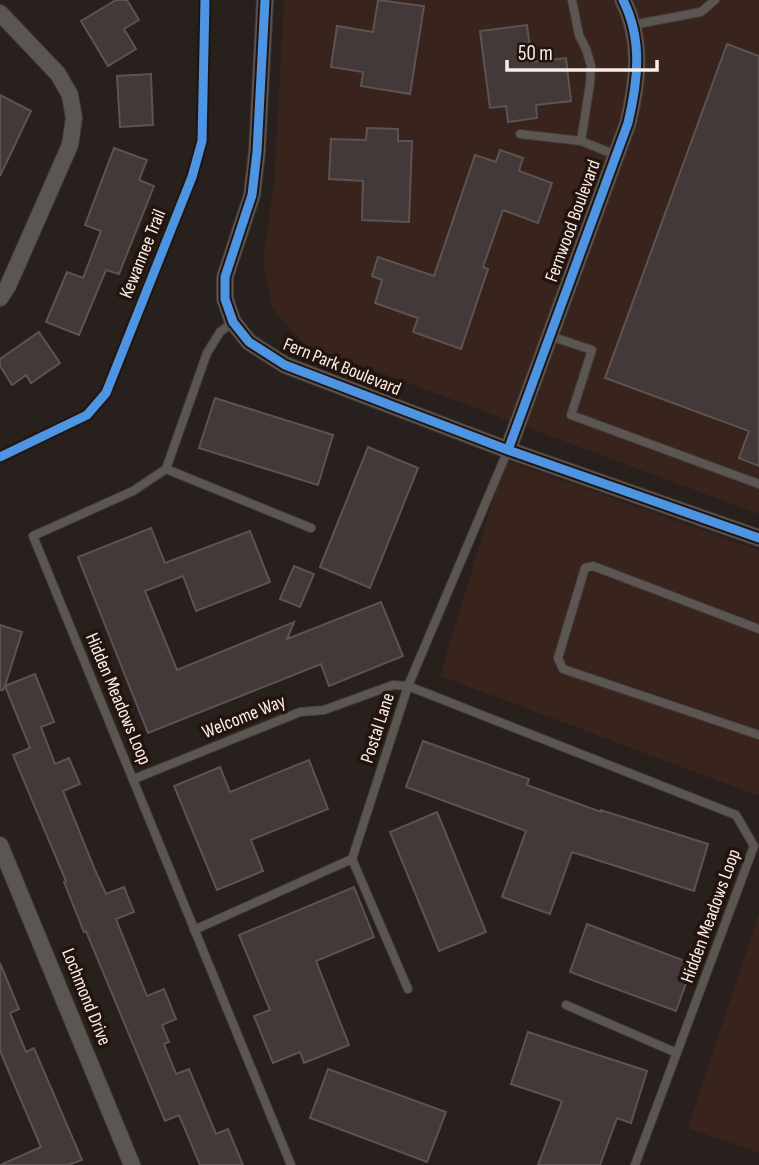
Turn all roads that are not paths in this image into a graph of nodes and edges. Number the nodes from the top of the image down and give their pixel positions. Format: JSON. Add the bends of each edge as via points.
{"nodes":[{"id":1,"x":265,"y":0,"type":"edge"},
{"id":2,"x":572,"y":0,"type":"edge"},
{"id":3,"x":623,"y":0,"type":"edge"},
{"id":4,"x":715,"y":0,"type":"edge"},
{"id":5,"x":0,"y":13,"type":"edge"},
{"id":6,"x":632,"y":25,"type":"junction"},
{"id":7,"x":520,"y":134,"type":"dead end"},
{"id":8,"x":581,"y":141,"type":"junction"},
{"id":9,"x":616,"y":155,"type":"junction"},
{"id":10,"x":0,"y":298,"type":"edge"},
{"id":11,"x":233,"y":322,"type":"junction"},
{"id":12,"x":550,"y":336,"type":"junction"},
{"id":13,"x":508,"y":450,"type":"junction"},
{"id":14,"x":166,"y":469,"type":"junction"},
{"id":15,"x":759,"y":484,"type":"edge"},
{"id":16,"x":311,"y":528,"type":"dead end"},
{"id":17,"x":759,"y":538,"type":"edge"},
{"id":18,"x":759,"y":629,"type":"edge"},
{"id":19,"x":408,"y":686,"type":"junction"},
{"id":20,"x":759,"y":735,"type":"edge"},
{"id":21,"x":134,"y":779,"type":"junction"},
{"id":22,"x":0,"y":845,"type":"edge"},
{"id":23,"x":352,"y":859,"type":"junction"},
{"id":24,"x":194,"y":930,"type":"junction"},
{"id":25,"x":408,"y":989,"type":"dead end"},
{"id":26,"x":566,"y":1005,"type":"dead end"},
{"id":27,"x":677,"y":1053,"type":"junction"},
{"id":28,"x":132,"y":1165,"type":"edge"},
{"id":29,"x":290,"y":1165,"type":"edge"},
{"id":30,"x":635,"y":1165,"type":"edge"}],
"edges":[{"from":1,"to":11,"type":"street","via":[[252,195],[225,277],[225,299]]},
{"from":2,"to":8,"type":"lane","via":[[591,66]]},
{"from":3,"to":6,"type":"street","name":"Fernwood Boulevard"},
{"from":4,"to":6,"type":"lane","via":[[701,12]]},
{"from":5,"to":10,"type":"street","via":[[58,74],[70,94],[74,118],[70,145]]},
{"from":6,"to":9,"type":"street","name":"Fernwood Boulevard","via":[[637,85]]},
{"from":7,"to":8,"type":"lane"},
{"from":8,"to":9,"type":"lane"},
{"from":9,"to":12,"type":"street","name":"Fernwood Boulevard"},
{"from":11,"to":13,"type":"street","name":"Fern Park Boulevard","via":[[249,342],[285,365]]},
{"from":11,"to":14,"type":"lane","via":[[220,332],[207,354]]},
{"from":12,"to":13,"type":"street","name":"Fernwood Boulevard"},
{"from":12,"to":15,"type":"lane","via":[[592,351],[571,415]]},
{"from":13,"to":17,"type":"street","name":"Fern Park Boulevard"},
{"from":13,"to":19,"type":"lane","name":"Postal Lane"},
{"from":14,"to":16,"type":"lane"},
{"from":14,"to":21,"type":"lane","name":"Hidden Meadows Loop","via":[[133,491],[33,536]]},
{"from":18,"to":20,"type":"lane","via":[[593,566],[585,568],[558,659],[563,669]]},
{"from":19,"to":21,"type":"lane","name":"Welcome Way","via":[[393,685],[324,710],[300,712]]},
{"from":19,"to":23,"type":"lane","name":"Postal Lane"},
{"from":19,"to":27,"type":"lane","name":"Hidden Meadows Loop","via":[[736,815],[754,846]]},
{"from":21,"to":24,"type":"lane","name":"Hidden Meadows Loop"},
{"from":22,"to":28,"type":"street","name":"Lochmond Drive"},
{"from":23,"to":24,"type":"lane"},
{"from":23,"to":25,"type":"lane"},
{"from":24,"to":29,"type":"lane","name":"Hidden Meadows Loop"},
{"from":26,"to":27,"type":"lane"},
{"from":27,"to":30,"type":"lane","name":"Hidden Meadows Loop"}]}
